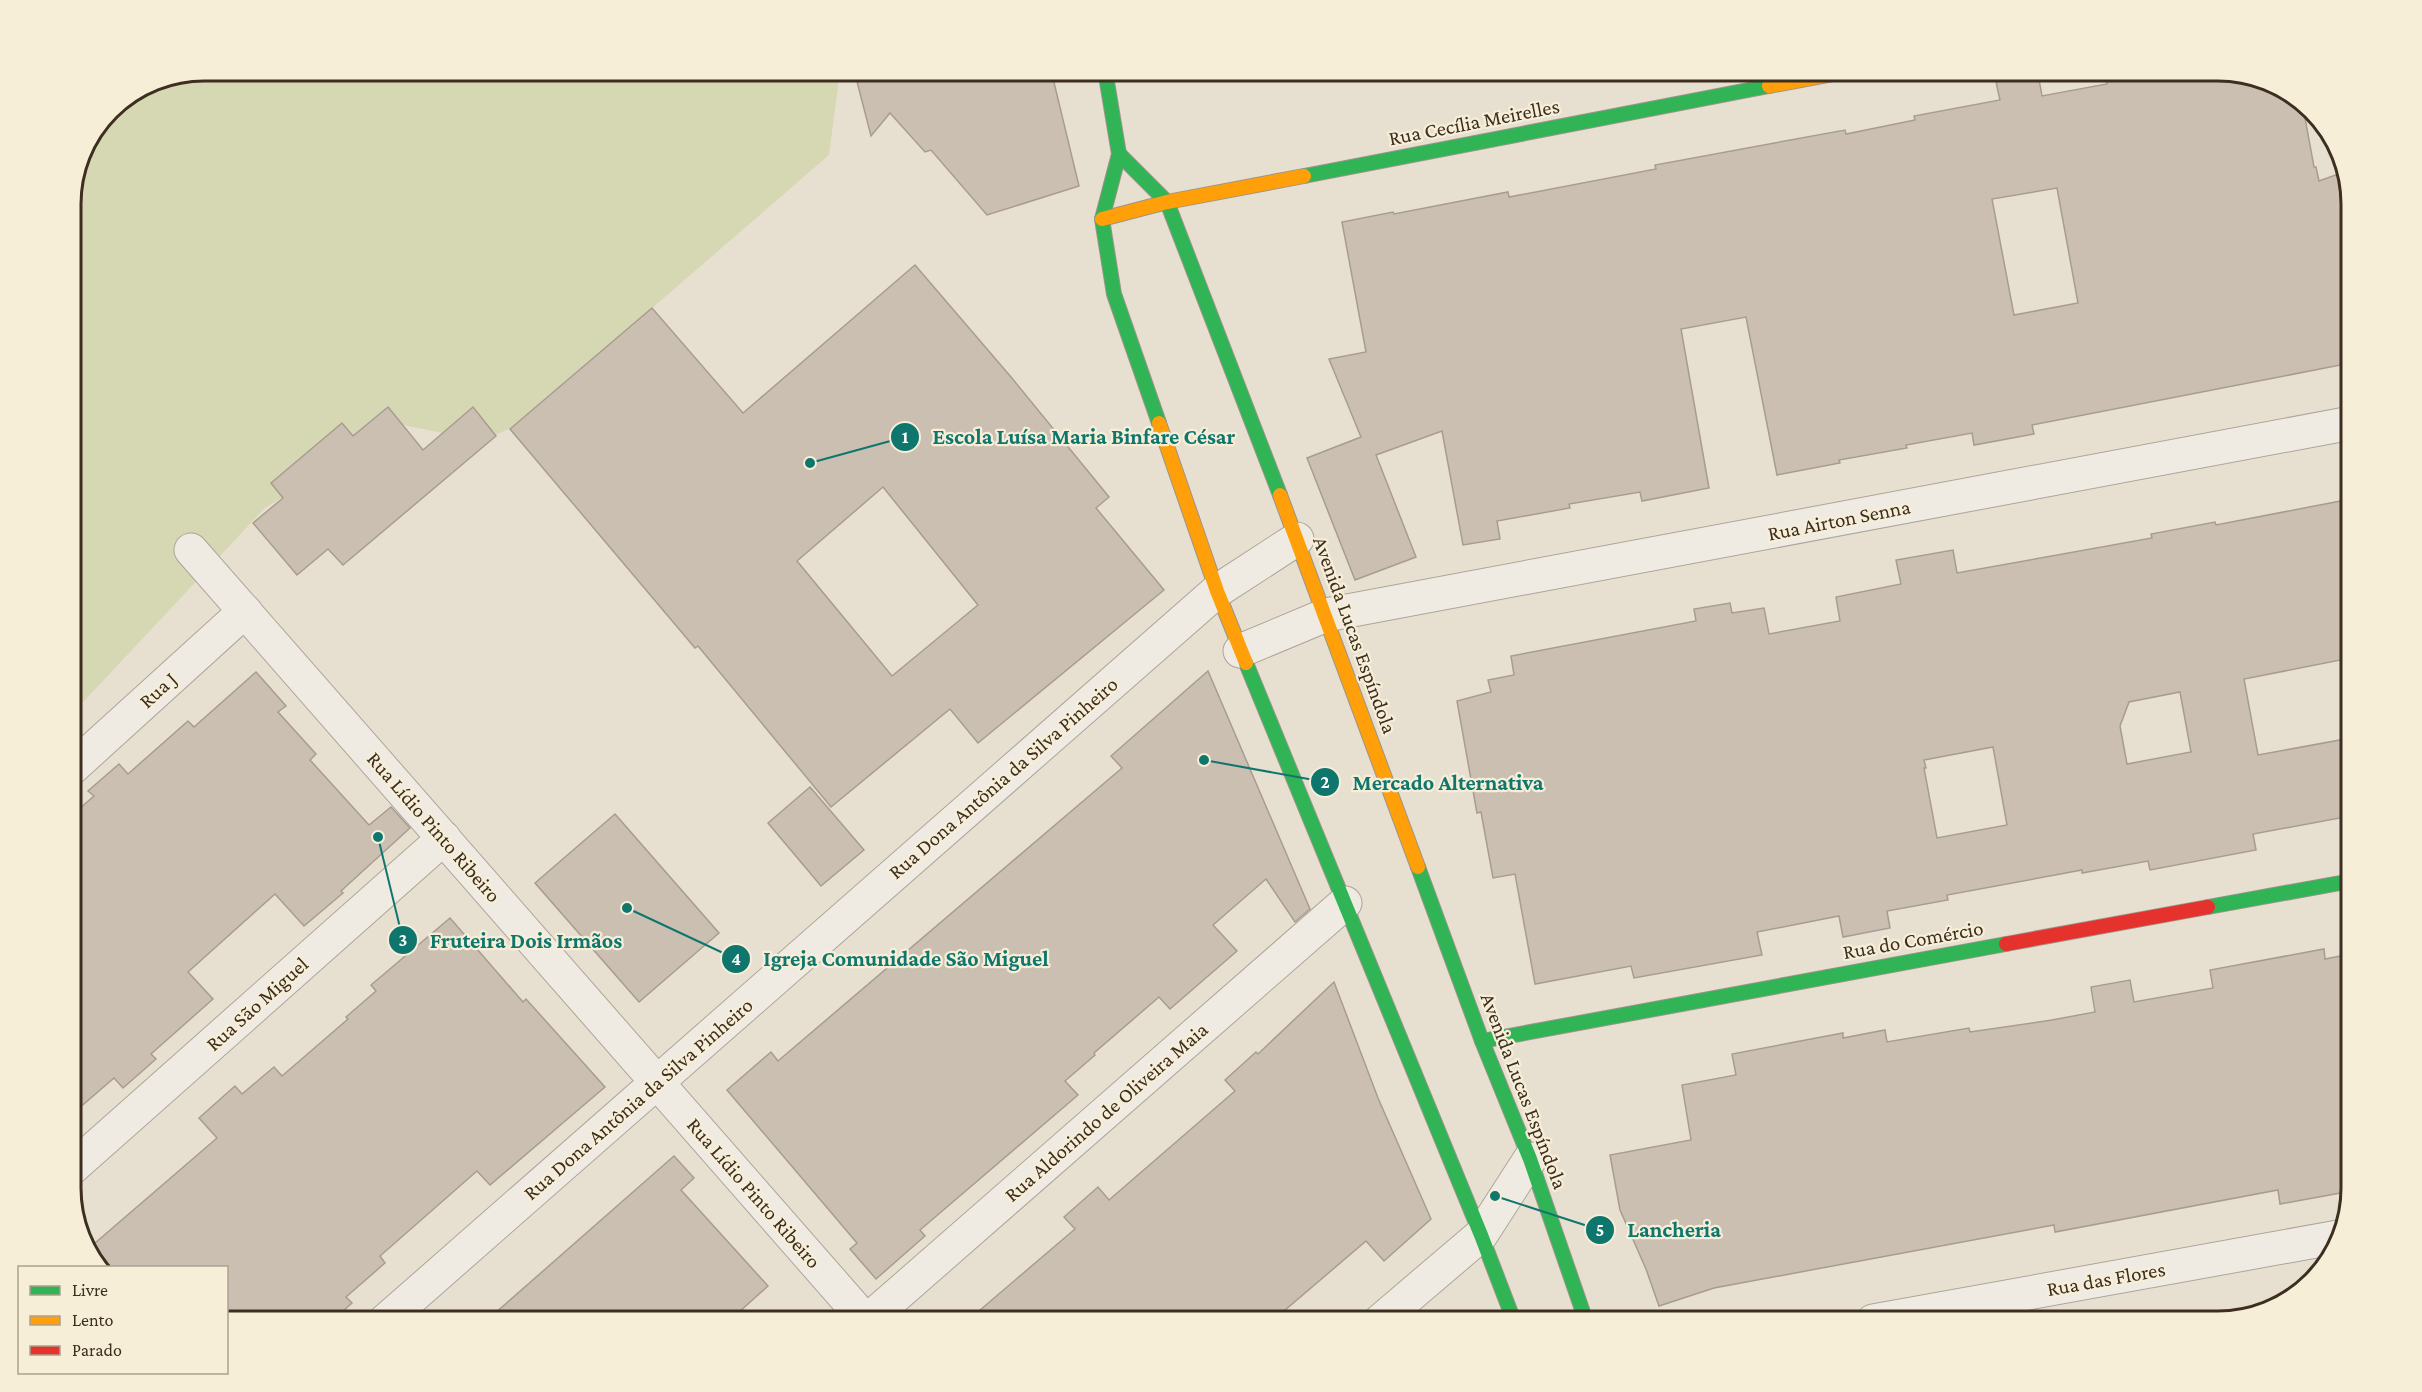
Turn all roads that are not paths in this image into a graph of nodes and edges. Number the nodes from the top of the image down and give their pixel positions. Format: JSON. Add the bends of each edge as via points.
{"nodes":[{"id":1,"x":1107,"y":81,"type":"edge"},
{"id":2,"x":1798,"y":81,"type":"edge"},
{"id":3,"x":1119,"y":154,"type":"junction"},
{"id":4,"x":1167,"y":202,"type":"junction"},
{"id":5,"x":1102,"y":219,"type":"junction"},
{"id":6,"x":2341,"y":425,"type":"edge"},
{"id":7,"x":1297,"y":539,"type":"junction"},
{"id":8,"x":191,"y":550,"type":"dead end"},
{"id":9,"x":1217,"y":591,"type":"junction"},
{"id":10,"x":245,"y":611,"type":"junction"},
{"id":11,"x":1326,"y":615,"type":"junction"},
{"id":12,"x":1240,"y":651,"type":"junction"},
{"id":13,"x":81,"y":760,"type":"edge"},
{"id":14,"x":444,"y":838,"type":"junction"},
{"id":15,"x":2341,"y":883,"type":"edge"},
{"id":16,"x":1345,"y":903,"type":"junction"},
{"id":17,"x":1482,"y":1041,"type":"junction"},
{"id":18,"x":657,"y":1082,"type":"junction"},
{"id":19,"x":81,"y":1160,"type":"edge"},
{"id":20,"x":1530,"y":1160,"type":"junction"},
{"id":21,"x":1481,"y":1235,"type":"junction"},
{"id":22,"x":2330,"y":1238,"type":"edge"},
{"id":23,"x":397,"y":1311,"type":"edge"},
{"id":24,"x":857,"y":1311,"type":"edge"},
{"id":25,"x":880,"y":1311,"type":"edge"},
{"id":26,"x":1393,"y":1311,"type":"edge"},
{"id":27,"x":1510,"y":1311,"type":"edge"},
{"id":28,"x":1582,"y":1311,"type":"edge"},
{"id":29,"x":1933,"y":1311,"type":"edge"}],
"edges":[{"from":1,"to":3,"type":"street"},
{"from":2,"to":4,"type":"street","name":"Rua Cecília Meirelles"},
{"from":3,"to":4,"type":"street"},
{"from":3,"to":5,"type":"street"},
{"from":4,"to":5,"type":"street","name":"Rua Cecília Meirelles"},
{"from":4,"to":7,"type":"street","name":"Avenida Lucas Espíndola"},
{"from":5,"to":9,"type":"street","via":[[1114,294]]},
{"from":6,"to":11,"type":"street","name":"Rua Airton Senna"},
{"from":7,"to":9,"type":"street","name":"Rua Dona Antônia da Silva Pinheiro"},
{"from":7,"to":11,"type":"street","name":"Avenida Lucas Espíndola"},
{"from":8,"to":10,"type":"street","name":"Rua Lídio Pinto Ribeiro"},
{"from":9,"to":12,"type":"street"},
{"from":9,"to":18,"type":"street","name":"Rua Dona Antônia da Silva Pinheiro"},
{"from":10,"to":13,"type":"street","name":"Rua J"},
{"from":10,"to":14,"type":"street","name":"Rua Lídio Pinto Ribeiro"},
{"from":11,"to":12,"type":"street","name":"Rua Airton Senna"},
{"from":11,"to":17,"type":"street","name":"Avenida Lucas Espíndola"},
{"from":12,"to":16,"type":"street"},
{"from":14,"to":18,"type":"street","name":"Rua Lídio Pinto Ribeiro"},
{"from":14,"to":19,"type":"street","name":"Rua São Miguel"},
{"from":15,"to":17,"type":"street","name":"Rua do Comércio"},
{"from":16,"to":21,"type":"street"},
{"from":16,"to":25,"type":"street","name":"Rua Aldorindo de Oliveira Maia"},
{"from":17,"to":20,"type":"street","name":"Avenida Lucas Espíndola"},
{"from":18,"to":23,"type":"street","name":"Rua Dona Antônia da Silva Pinheiro"},
{"from":18,"to":24,"type":"street","name":"Rua Lídio Pinto Ribeiro"},
{"from":20,"to":21,"type":"street"},
{"from":20,"to":28,"type":"street","name":"Avenida Lucas Espíndola"},
{"from":21,"to":26,"type":"street"},
{"from":21,"to":27,"type":"street"},
{"from":22,"to":29,"type":"street","name":"Rua das Flores"}]}
